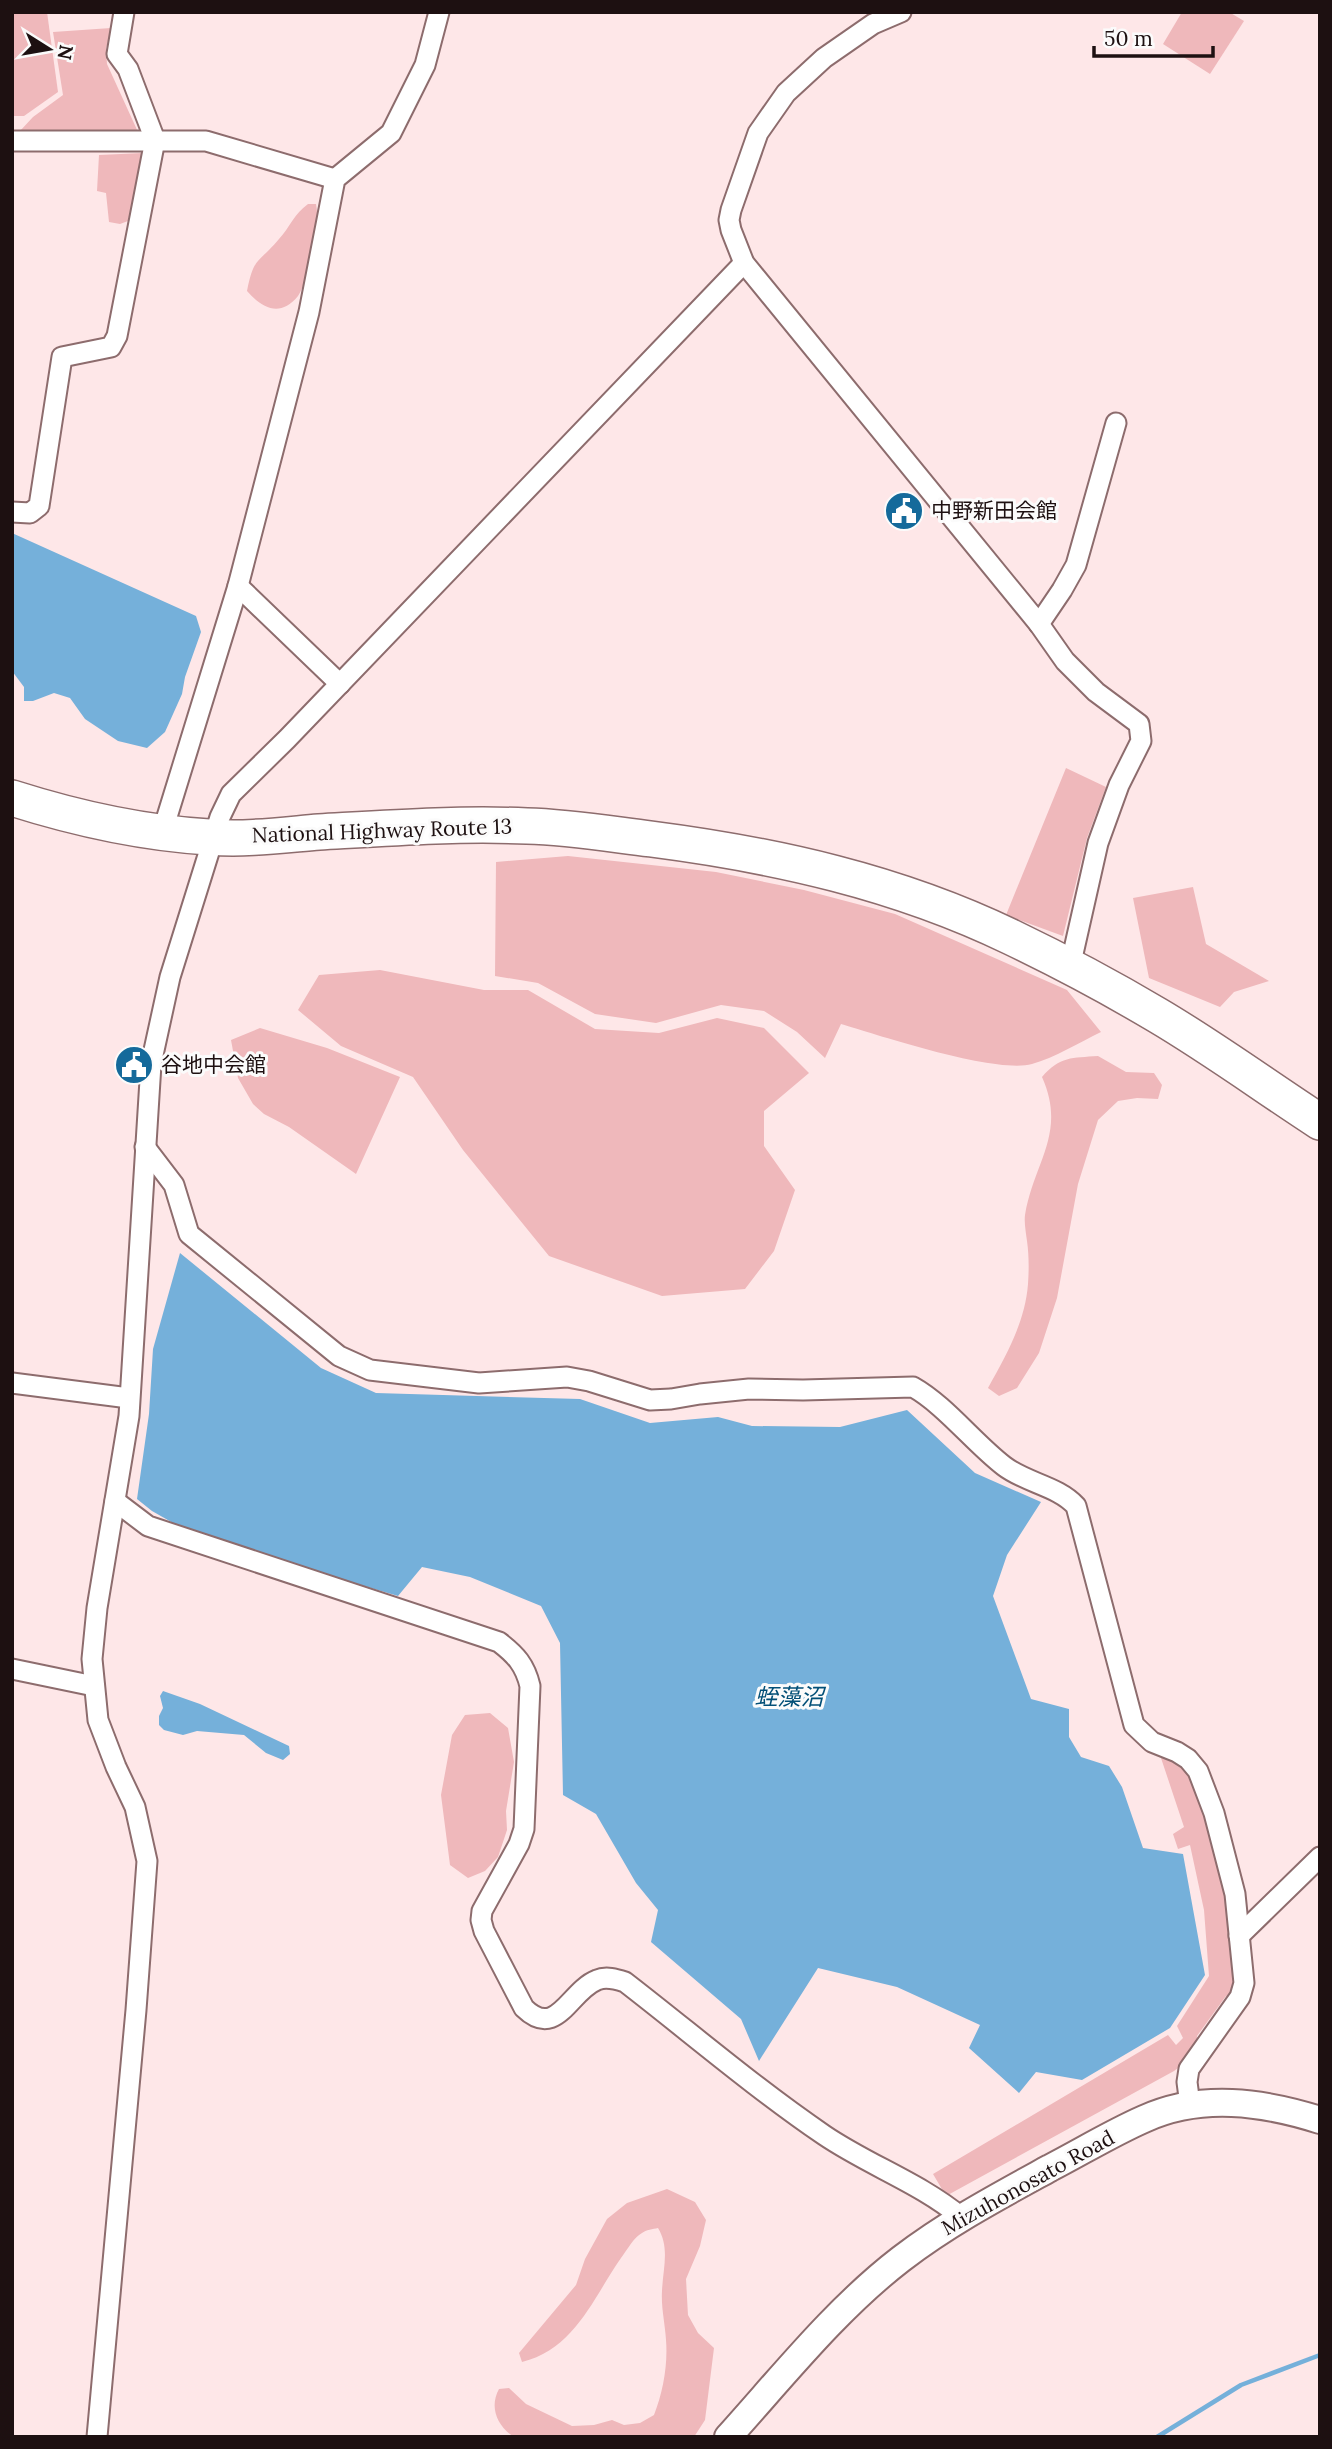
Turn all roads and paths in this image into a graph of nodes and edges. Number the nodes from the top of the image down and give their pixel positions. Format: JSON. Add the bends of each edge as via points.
{"nodes":[{"id":1,"x":124,"y":12,"type":"edge"},
{"id":2,"x":439,"y":12,"type":"edge"},
{"id":3,"x":901,"y":12,"type":"edge"},
{"id":4,"x":155,"y":140,"type":"junction"},
{"id":5,"x":12,"y":141,"type":"edge"},
{"id":6,"x":335,"y":178,"type":"junction"},
{"id":7,"x":744,"y":263,"type":"junction"},
{"id":8,"x":1116,"y":423,"type":"dead end"},
{"id":9,"x":12,"y":512,"type":"edge"},
{"id":10,"x":238,"y":586,"type":"junction"},
{"id":11,"x":1039,"y":624,"type":"junction"},
{"id":12,"x":340,"y":684,"type":"junction"},
{"id":13,"x":12,"y":798,"type":"edge"},
{"id":14,"x":162,"y":833,"type":"junction"},
{"id":15,"x":212,"y":838,"type":"junction"},
{"id":16,"x":1070,"y":967,"type":"junction"},
{"id":17,"x":1320,"y":1122,"type":"edge"},
{"id":18,"x":145,"y":1147,"type":"junction"},
{"id":19,"x":12,"y":1383,"type":"edge"},
{"id":20,"x":129,"y":1398,"type":"junction"},
{"id":21,"x":115,"y":1501,"type":"junction"},
{"id":22,"x":12,"y":1669,"type":"edge"},
{"id":23,"x":94,"y":1686,"type":"junction"},
{"id":24,"x":1320,"y":1857,"type":"edge"},
{"id":25,"x":1239,"y":1936,"type":"junction"},
{"id":26,"x":1190,"y":2105,"type":"junction"},
{"id":27,"x":1320,"y":2120,"type":"edge"},
{"id":28,"x":961,"y":2217,"type":"junction"},
{"id":29,"x":97,"y":2437,"type":"edge"},
{"id":30,"x":727,"y":2437,"type":"edge"}],
"edges":[{"from":1,"to":4,"type":"street","via":[[117,54],[128,69]]},
{"from":2,"to":6,"type":"street","via":[[425,65],[391,133]]},
{"from":3,"to":7,"type":"street","via":[[873,24],[824,58],[786,93],[758,133],[731,210],[731,230]]},
{"from":4,"to":5,"type":"street"},
{"from":4,"to":6,"type":"street","via":[[206,141]]},
{"from":4,"to":9,"type":"street","via":[[117,336],[111,347],[62,357],[39,506],[30,513]]},
{"from":6,"to":10,"type":"street","via":[[309,312]]},
{"from":7,"to":11,"type":"street"},
{"from":7,"to":12,"type":"street"},
{"from":8,"to":11,"type":"street","via":[[1076,565]]},
{"from":10,"to":12,"type":"street"},
{"from":10,"to":14,"type":"street"},
{"from":11,"to":16,"type":"street","via":[[1065,661],[1140,729],[1141,741],[1097,843]]},
{"from":12,"to":15,"type":"street","via":[[231,794]]},
{"from":13,"to":14,"type":"highway","name":"National Highway Route 13"},
{"from":14,"to":15,"type":"highway","name":"National Highway Route 13"},
{"from":15,"to":16,"type":"highway","name":"National Highway Route 13","via":[[529,826],[697,845],[879,884],[955,912]]},
{"from":15,"to":18,"type":"street","via":[[164,1000],[151,1064]]},
{"from":16,"to":17,"type":"highway","name":"National Highway Route 13","via":[[1159,1016]]},
{"from":18,"to":20,"type":"street"},
{"from":18,"to":25,"type":"street","via":[[174,1185],[189,1234],[339,1356],[370,1370],[479,1383],[567,1377],[650,1399],[749,1389],[913,1387],[926,1394],[1007,1468],[1067,1497],[1076,1506],[1134,1725],[1152,1742],[1188,1759],[1198,1771],[1225,1851]]},
{"from":19,"to":20,"type":"street"},
{"from":20,"to":21,"type":"street"},
{"from":21,"to":23,"type":"street","via":[[97,1608]]},
{"from":21,"to":28,"type":"street","via":[[148,1526],[499,1642],[515,1654],[527,1671],[530,1686],[524,1829],[481,1920],[524,2008],[544,2020],[555,2017],[598,1979],[625,1982],[825,2135],[940,2199]]},
{"from":22,"to":23,"type":"street"},
{"from":23,"to":29,"type":"street","via":[[99,1720],[135,1807],[147,1861]]},
{"from":24,"to":25,"type":"street"},
{"from":25,"to":26,"type":"street","via":[[1244,1983],[1240,1997],[1189,2068]]},
{"from":26,"to":27,"type":"street","name":"Mizuhonosato Road","via":[[1234,2102],[1283,2108]]},
{"from":26,"to":28,"type":"street","name":"Mizuhonosato Road","via":[[1146,2118]]},
{"from":28,"to":30,"type":"street","name":"Mizuhonosato Road","via":[[851,2302]]}]}
